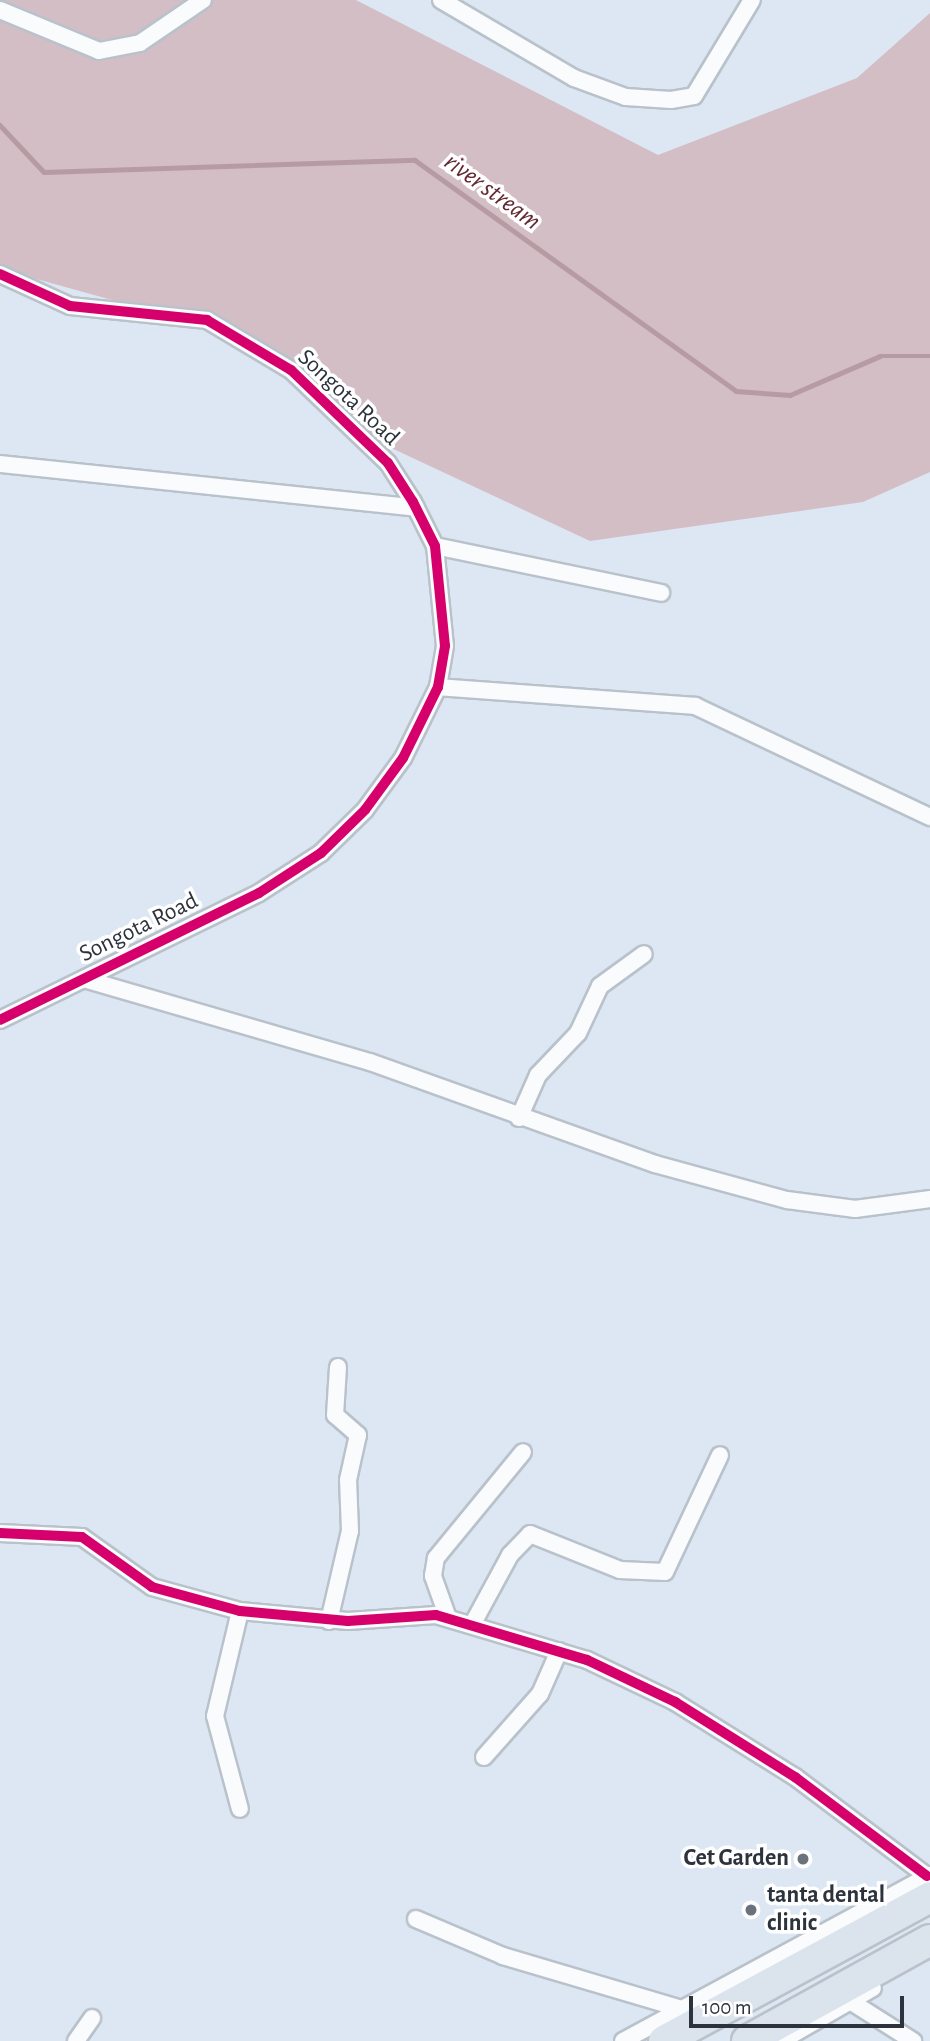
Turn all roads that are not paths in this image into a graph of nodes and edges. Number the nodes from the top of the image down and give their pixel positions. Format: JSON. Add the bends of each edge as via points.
{"nodes":[{"id":1,"x":203,"y":0,"type":"edge"},
{"id":2,"x":441,"y":0,"type":"edge"},
{"id":3,"x":752,"y":0,"type":"edge"},
{"id":4,"x":0,"y":10,"type":"edge"},
{"id":5,"x":0,"y":274,"type":"edge"},
{"id":6,"x":0,"y":464,"type":"edge"},
{"id":7,"x":416,"y":509,"type":"junction"},
{"id":8,"x":435,"y":546,"type":"junction"},
{"id":9,"x":661,"y":593,"type":"dead end"},
{"id":10,"x":438,"y":687,"type":"junction"},
{"id":11,"x":930,"y":817,"type":"edge"},
{"id":12,"x":644,"y":954,"type":"dead end"},
{"id":13,"x":84,"y":979,"type":"junction"},
{"id":14,"x":0,"y":1020,"type":"edge"},
{"id":15,"x":519,"y":1118,"type":"junction"},
{"id":16,"x":930,"y":1199,"type":"edge"},
{"id":17,"x":338,"y":1367,"type":"dead end"},
{"id":18,"x":523,"y":1452,"type":"dead end"},
{"id":19,"x":720,"y":1455,"type":"dead end"},
{"id":20,"x":0,"y":1533,"type":"edge"},
{"id":21,"x":240,"y":1611,"type":"junction"},
{"id":22,"x":448,"y":1618,"type":"junction"},
{"id":23,"x":328,"y":1620,"type":"junction"},
{"id":24,"x":472,"y":1625,"type":"junction"},
{"id":25,"x":559,"y":1651,"type":"junction"},
{"id":26,"x":484,"y":1757,"type":"dead end"},
{"id":27,"x":240,"y":1809,"type":"dead end"},
{"id":28,"x":929,"y":1883,"type":"edge"},
{"id":29,"x":416,"y":1919,"type":"dead end"},
{"id":30,"x":930,"y":1940,"type":"edge"},
{"id":31,"x":930,"y":1956,"type":"edge"},
{"id":32,"x":850,"y":2001,"type":"junction"},
{"id":33,"x":682,"y":2009,"type":"junction"},
{"id":34,"x":92,"y":2018,"type":"dead end"},
{"id":35,"x":76,"y":2041,"type":"edge"},
{"id":36,"x":623,"y":2041,"type":"edge"},
{"id":37,"x":664,"y":2041,"type":"edge"},
{"id":38,"x":747,"y":2041,"type":"edge"},
{"id":39,"x":781,"y":2041,"type":"edge"},
{"id":40,"x":913,"y":2041,"type":"edge"}],
"edges":[{"from":1,"to":4,"type":"street","via":[[140,43],[99,51]]},
{"from":2,"to":3,"type":"street","via":[[574,78],[626,97],[671,100],[694,96]]},
{"from":5,"to":7,"type":"street","name":"Songota Road","via":[[70,306],[207,320],[239,335],[291,370],[388,463]]},
{"from":6,"to":7,"type":"street"},
{"from":7,"to":8,"type":"street","name":"Songota Road"},
{"from":8,"to":9,"type":"street"},
{"from":8,"to":10,"type":"street","name":"Songota Road","via":[[445,594]]},
{"from":10,"to":11,"type":"street","via":[[695,706]]},
{"from":10,"to":13,"type":"street","name":"Songota Road","via":[[383,787],[321,853],[260,892]]},
{"from":12,"to":15,"type":"street","via":[[600,986],[578,1033],[538,1075]]},
{"from":13,"to":14,"type":"street","name":"Songota Road"},
{"from":13,"to":15,"type":"street","via":[[370,1062]]},
{"from":15,"to":16,"type":"street","via":[[787,1200],[855,1209]]},
{"from":17,"to":23,"type":"street","via":[[335,1415],[358,1436],[348,1480],[351,1531]]},
{"from":18,"to":22,"type":"street","via":[[436,1558],[433,1576]]},
{"from":19,"to":24,"type":"street","via":[[666,1573],[620,1570],[530,1534],[510,1555]]},
{"from":20,"to":21,"type":"street","via":[[82,1538],[152,1587]]},
{"from":21,"to":23,"type":"street"},
{"from":21,"to":27,"type":"street","via":[[215,1716]]},
{"from":22,"to":23,"type":"street"},
{"from":22,"to":24,"type":"street"},
{"from":24,"to":25,"type":"street"},
{"from":25,"to":26,"type":"street","via":[[540,1694]]},
{"from":25,"to":28,"type":"street","via":[[675,1702],[796,1777]]},
{"from":28,"to":33,"type":"street"},
{"from":28,"to":37,"type":"highway"},
{"from":29,"to":33,"type":"street","via":[[503,1956]]},
{"from":30,"to":38,"type":"highway"},
{"from":31,"to":32,"type":"street"},
{"from":32,"to":39,"type":"street"},
{"from":32,"to":40,"type":"street"},
{"from":33,"to":36,"type":"street"},
{"from":34,"to":35,"type":"street"}]}
